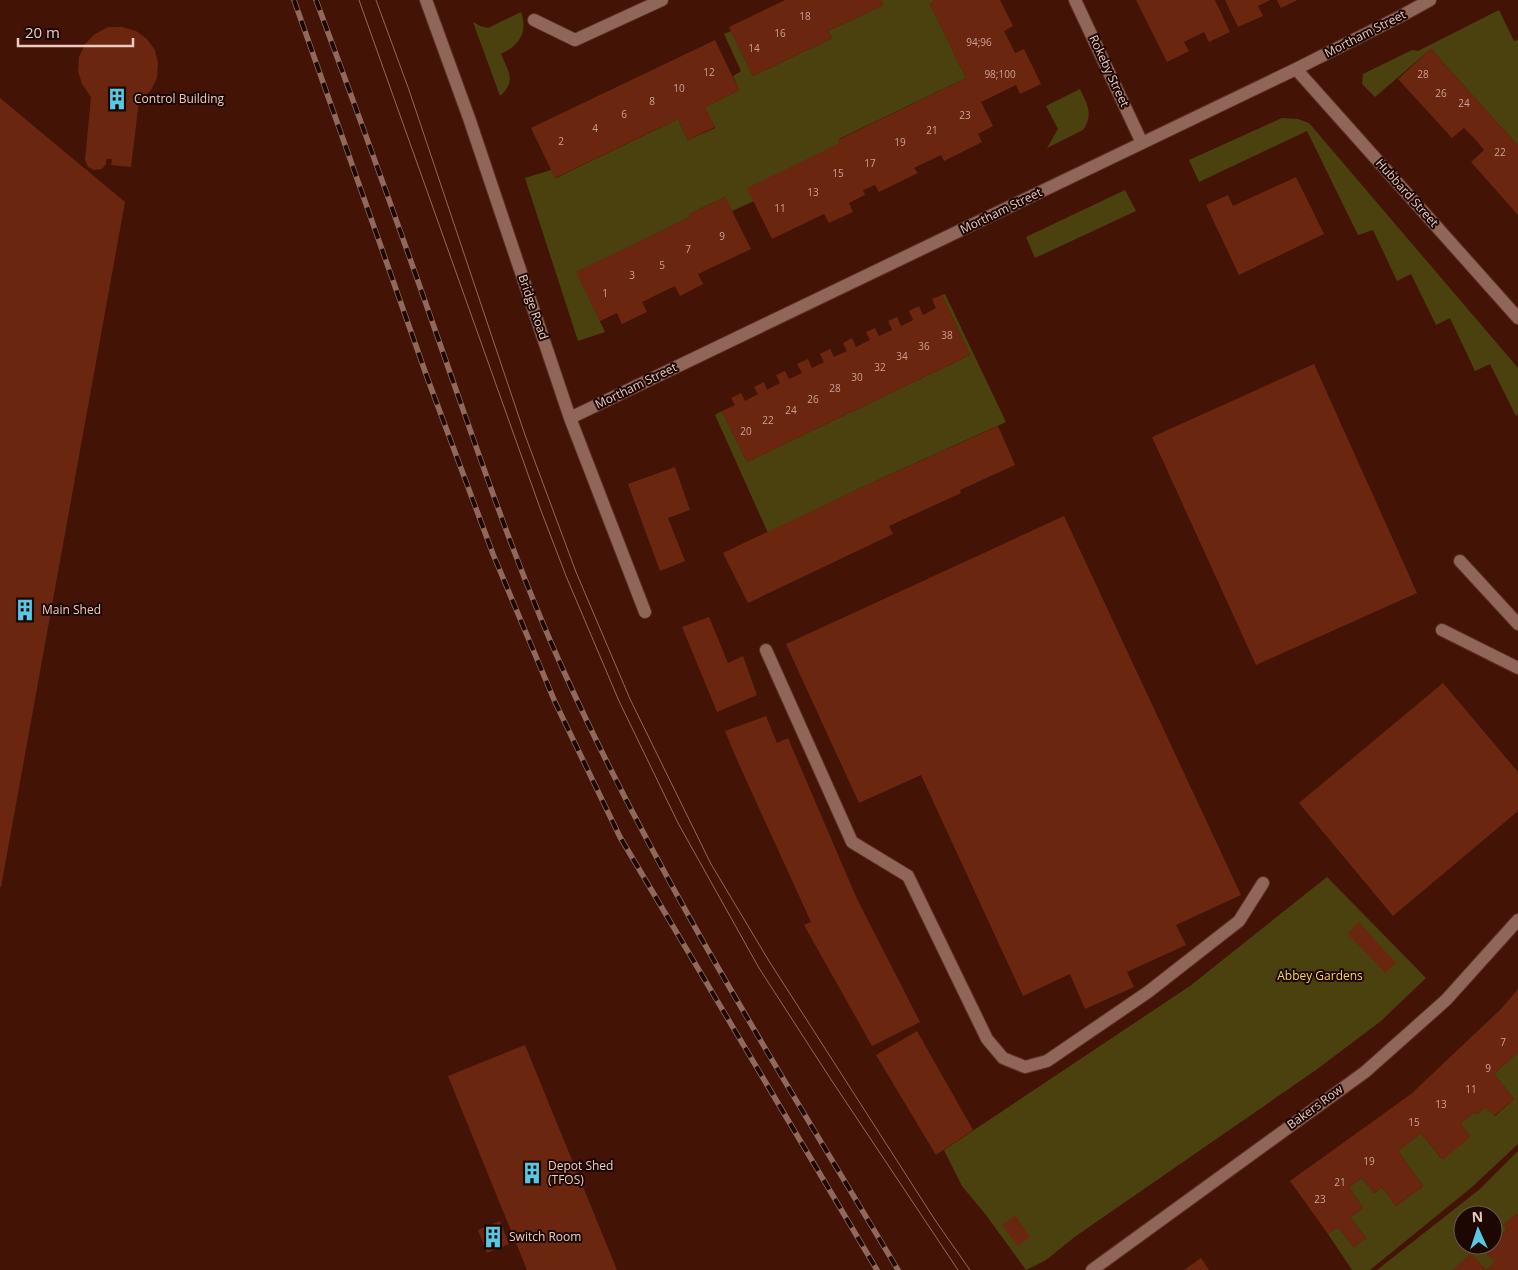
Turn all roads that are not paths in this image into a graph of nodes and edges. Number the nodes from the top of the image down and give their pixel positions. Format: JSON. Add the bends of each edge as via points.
{"nodes":[{"id":1,"x":426,"y":0,"type":"edge"},
{"id":2,"x":662,"y":0,"type":"edge"},
{"id":3,"x":1075,"y":0,"type":"edge"},
{"id":4,"x":1430,"y":0,"type":"edge"},
{"id":5,"x":534,"y":20,"type":"dead end"},
{"id":6,"x":1296,"y":69,"type":"junction"},
{"id":7,"x":1142,"y":143,"type":"junction"},
{"id":8,"x":1518,"y":318,"type":"edge"},
{"id":9,"x":570,"y":418,"type":"junction"},
{"id":10,"x":1460,"y":561,"type":"dead end"},
{"id":11,"x":645,"y":612,"type":"dead end"},
{"id":12,"x":1518,"y":624,"type":"edge"},
{"id":13,"x":1442,"y":630,"type":"dead end"},
{"id":14,"x":766,"y":650,"type":"dead end"},
{"id":15,"x":1518,"y":668,"type":"edge"},
{"id":16,"x":1263,"y":883,"type":"dead end"},
{"id":17,"x":1518,"y":920,"type":"edge"},
{"id":18,"x":1092,"y":1270,"type":"edge"}],
"edges":[{"from":1,"to":9,"type":"street","name":"Bridge Road","via":[[470,118]]},
{"from":2,"to":5,"type":"street","via":[[575,40]]},
{"from":3,"to":7,"type":"street","name":"Rokeby Street"},
{"from":4,"to":6,"type":"street","name":"Mortham Street"},
{"from":6,"to":7,"type":"street","name":"Mortham Street"},
{"from":6,"to":8,"type":"street","name":"Hubbard Street"},
{"from":7,"to":9,"type":"street","name":"Mortham Street"},
{"from":9,"to":11,"type":"street","name":"Bridge Road"},
{"from":10,"to":12,"type":"street"},
{"from":13,"to":15,"type":"street"},
{"from":14,"to":16,"type":"street","via":[[852,842],[908,876],[987,1039],[1003,1058],[1025,1067],[1047,1061],[1148,992],[1239,921]]},
{"from":17,"to":18,"type":"street","name":"Bakers Row","via":[[1446,1000],[1365,1072]]}]}
